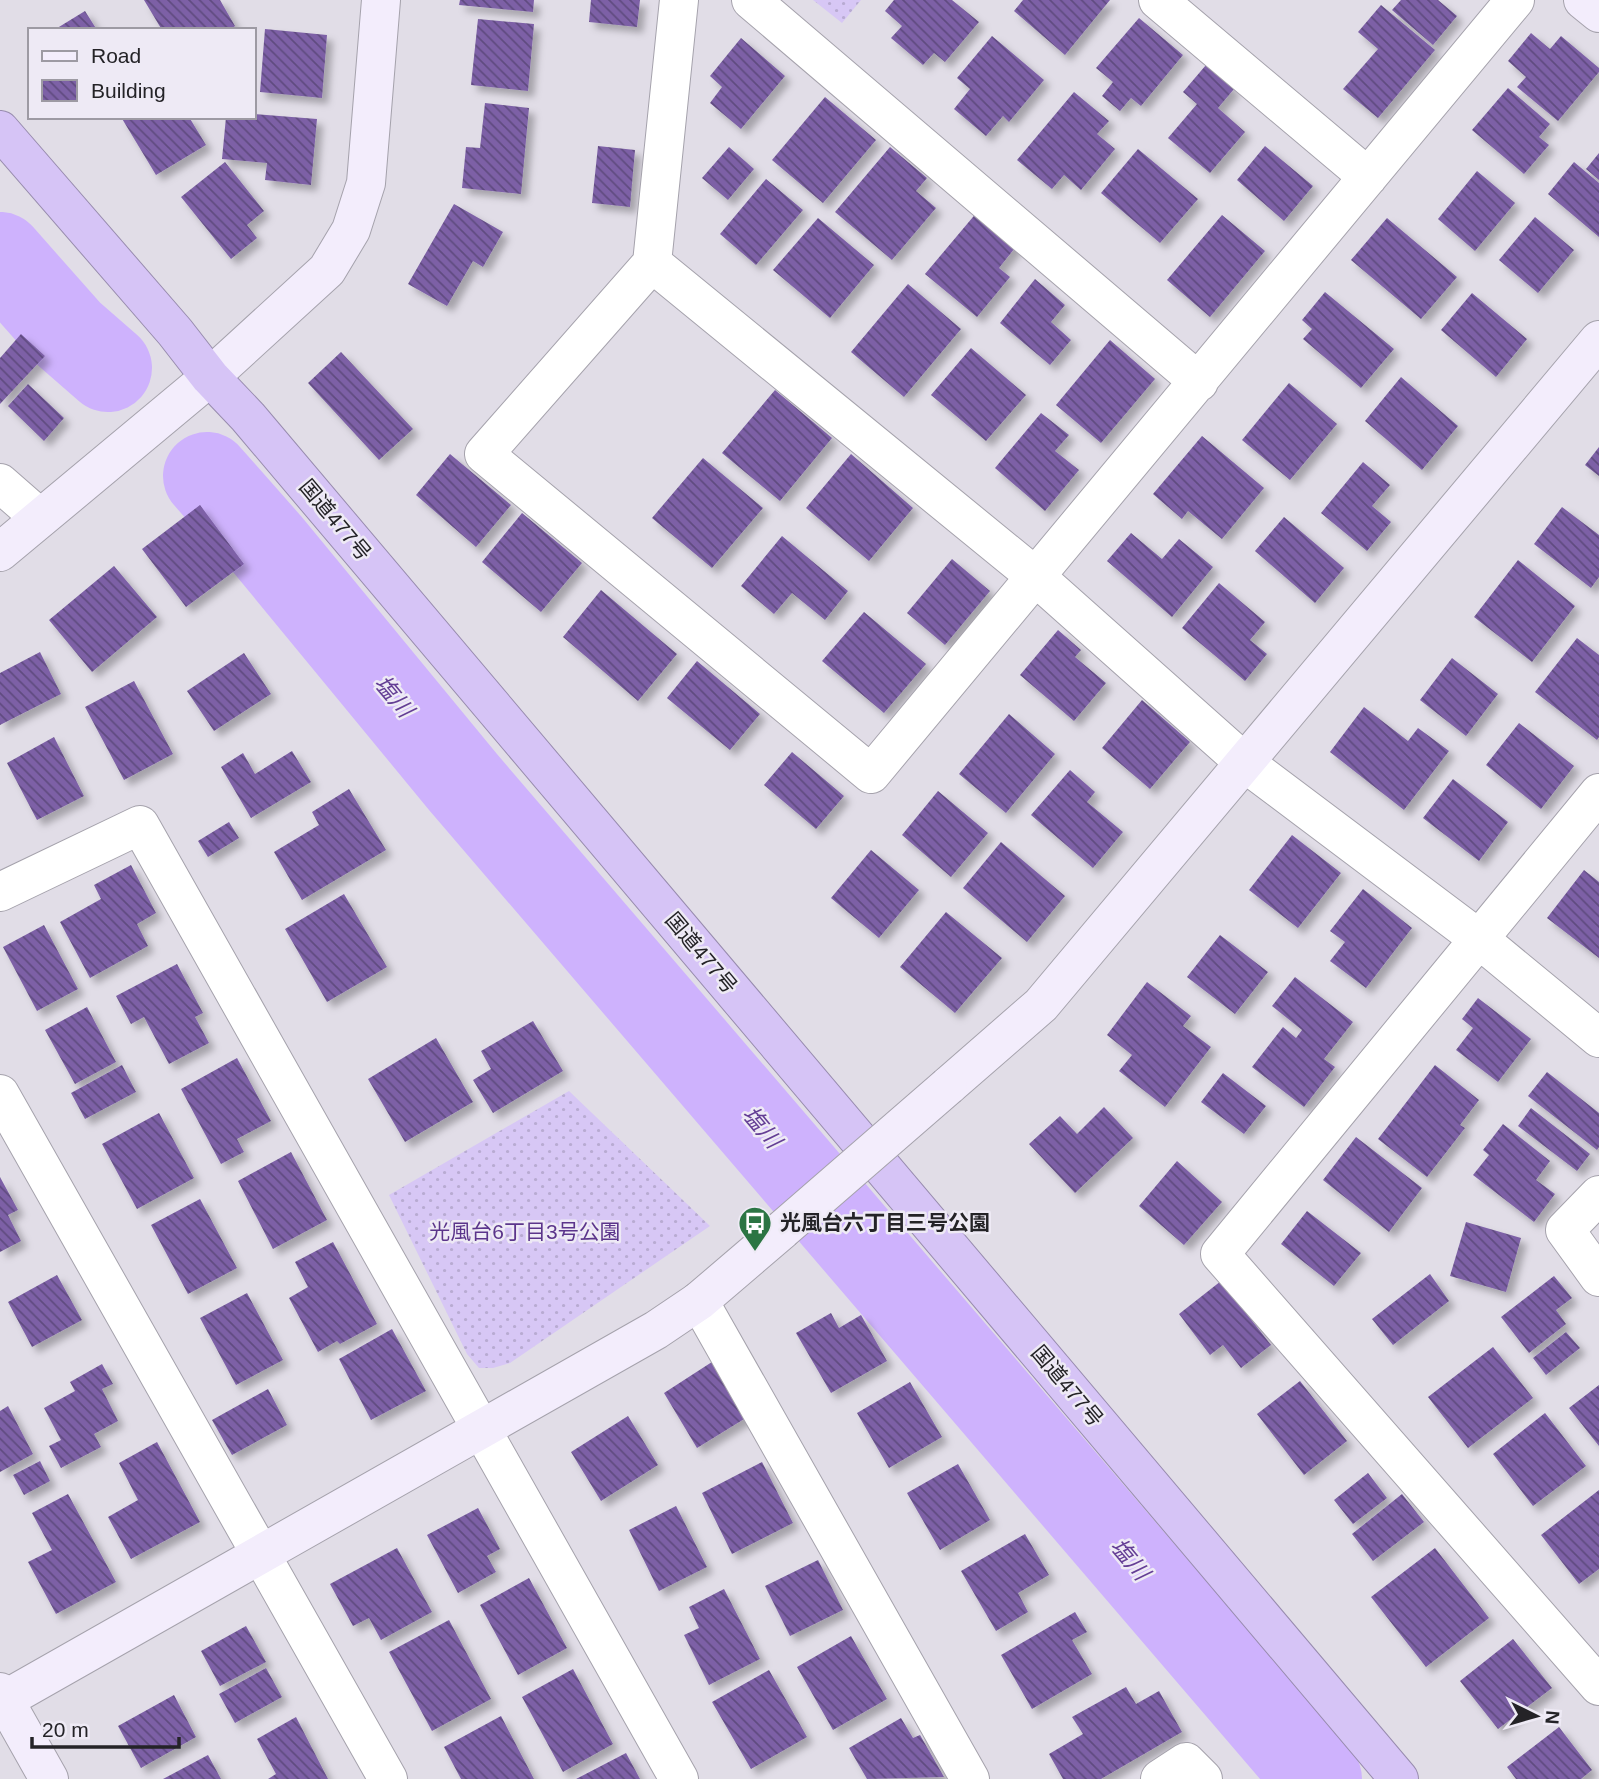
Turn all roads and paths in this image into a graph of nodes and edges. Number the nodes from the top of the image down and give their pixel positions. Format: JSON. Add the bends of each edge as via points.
{"nodes":[{"id":1,"x":382,"y":0,"type":"edge"},
{"id":2,"x":679,"y":0,"type":"edge"},
{"id":3,"x":751,"y":0,"type":"edge"},
{"id":4,"x":1158,"y":0,"type":"edge"},
{"id":5,"x":1515,"y":0,"type":"edge"},
{"id":6,"x":1583,"y":0,"type":"edge"},
{"id":7,"x":1599,"y":13,"type":"edge"},
{"id":8,"x":0,"y":130,"type":"edge"},
{"id":9,"x":1368,"y":177,"type":"junction"},
{"id":10,"x":652,"y":263,"type":"junction"},
{"id":11,"x":1599,"y":341,"type":"edge"},
{"id":12,"x":211,"y":377,"type":"junction"},
{"id":13,"x":1199,"y":382,"type":"junction"},
{"id":14,"x":0,"y":483,"type":"edge"},
{"id":15,"x":40,"y":518,"type":"junction"},
{"id":16,"x":0,"y":552,"type":"edge"},
{"id":17,"x":1036,"y":576,"type":"junction"},
{"id":18,"x":1245,"y":763,"type":"junction"},
{"id":19,"x":1599,"y":793,"type":"edge"},
{"id":20,"x":0,"y":892,"type":"edge"},
{"id":21,"x":1479,"y":939,"type":"junction"},
{"id":22,"x":1599,"y":1038,"type":"edge"},
{"id":23,"x":0,"y":1094,"type":"edge"},
{"id":24,"x":1599,"y":1195,"type":"edge"},
{"id":25,"x":1599,"y":1277,"type":"edge"},
{"id":26,"x":699,"y":1301,"type":"junction"},
{"id":27,"x":481,"y":1430,"type":"junction"},
{"id":28,"x":260,"y":1555,"type":"junction"},
{"id":29,"x":1599,"y":1686,"type":"edge"},
{"id":30,"x":1,"y":1698,"type":"edge"},
{"id":31,"x":49,"y":1779,"type":"edge"},
{"id":32,"x":388,"y":1779,"type":"edge"},
{"id":33,"x":679,"y":1779,"type":"edge"},
{"id":34,"x":970,"y":1779,"type":"edge"},
{"id":35,"x":1160,"y":1779,"type":"edge"},
{"id":36,"x":1203,"y":1779,"type":"edge"},
{"id":37,"x":1399,"y":1779,"type":"edge"}],
"edges":[{"from":1,"to":12,"type":"street","via":[[366,183],[351,230],[327,270]]},
{"from":2,"to":10,"type":"street"},
{"from":3,"to":13,"type":"street"},
{"from":4,"to":9,"type":"street"},
{"from":5,"to":9,"type":"street"},
{"from":6,"to":7,"type":"street"},
{"from":8,"to":12,"type":"highway","name":"国道477号"},
{"from":9,"to":13,"type":"street"},
{"from":10,"to":17,"type":"street"},
{"from":10,"to":17,"type":"street","via":[[484,454],[872,774]]},
{"from":11,"to":18,"type":"street"},
{"from":12,"to":15,"type":"street"},
{"from":12,"to":37,"type":"highway","name":"国道477号"},
{"from":13,"to":17,"type":"street"},
{"from":14,"to":15,"type":"street"},
{"from":15,"to":16,"type":"street"},
{"from":17,"to":18,"type":"street"},
{"from":18,"to":21,"type":"street"},
{"from":18,"to":26,"type":"street","bridge":true,"via":[[1041,1005]]},
{"from":19,"to":21,"type":"street"},
{"from":20,"to":27,"type":"street","via":[[140,825]]},
{"from":21,"to":22,"type":"street"},
{"from":21,"to":29,"type":"street","via":[[1220,1254]]},
{"from":23,"to":28,"type":"street"},
{"from":24,"to":25,"type":"street","via":[[1566,1230]]},
{"from":26,"to":27,"type":"street"},
{"from":26,"to":34,"type":"street"},
{"from":27,"to":28,"type":"street"},
{"from":27,"to":33,"type":"street"},
{"from":28,"to":30,"type":"street"},
{"from":28,"to":32,"type":"street"},
{"from":30,"to":31,"type":"street"},
{"from":35,"to":36,"type":"street","via":[[1186,1762]]}]}
